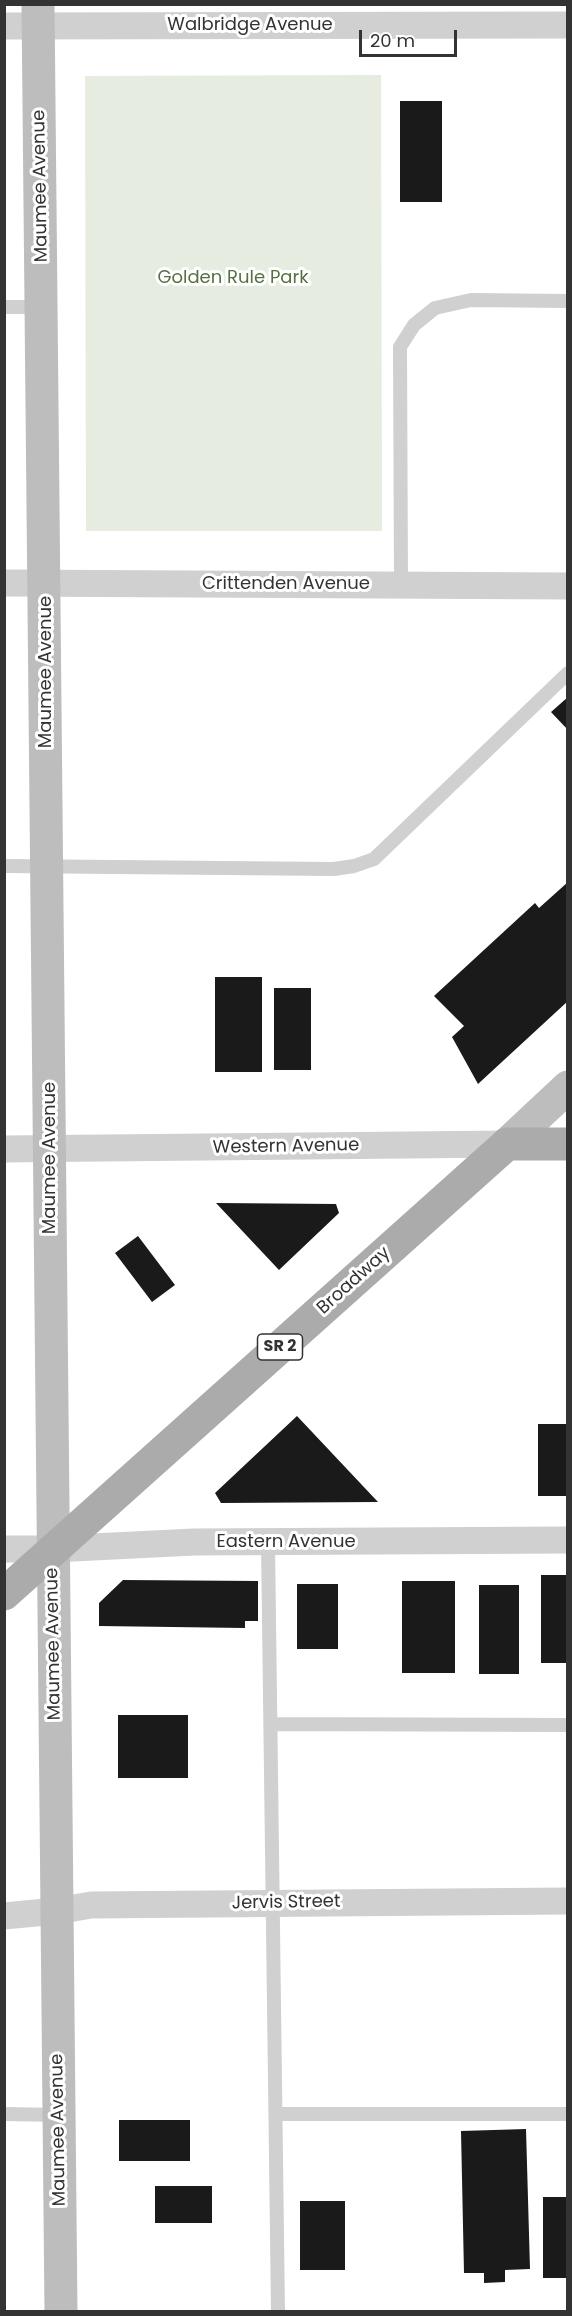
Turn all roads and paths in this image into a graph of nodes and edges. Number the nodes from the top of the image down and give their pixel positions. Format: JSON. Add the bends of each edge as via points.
{"nodes":[{"id":1,"x":38,"y":15,"type":"edge"},
{"id":2,"x":567,"y":25,"type":"edge"},
{"id":3,"x":4,"y":26,"type":"edge"},
{"id":4,"x":567,"y":301,"type":"edge"},
{"id":5,"x":4,"y":307,"type":"edge"},
{"id":6,"x":43,"y":307,"type":"junction"},
{"id":7,"x":4,"y":583,"type":"edge"},
{"id":8,"x":45,"y":583,"type":"junction"},
{"id":9,"x":401,"y":585,"type":"junction"},
{"id":10,"x":567,"y":586,"type":"edge"},
{"id":11,"x":567,"y":673,"type":"edge"},
{"id":12,"x":4,"y":866,"type":"edge"},
{"id":13,"x":48,"y":866,"type":"junction"},
{"id":14,"x":567,"y":1087,"type":"edge"},
{"id":15,"x":507,"y":1144,"type":"junction"},
{"id":16,"x":567,"y":1144,"type":"edge"},
{"id":17,"x":4,"y":1149,"type":"edge"},
{"id":18,"x":50,"y":1149,"type":"junction"},
{"id":19,"x":567,"y":1540,"type":"edge"},
{"id":20,"x":268,"y":1543,"type":"junction"},
{"id":21,"x":4,"y":1549,"type":"edge"},
{"id":22,"x":53,"y":1549,"type":"junction"},
{"id":23,"x":4,"y":1594,"type":"edge"},
{"id":24,"x":271,"y":1724,"type":"junction"},
{"id":25,"x":567,"y":1725,"type":"edge"},
{"id":26,"x":567,"y":1901,"type":"edge"},
{"id":27,"x":273,"y":1904,"type":"junction"},
{"id":28,"x":57,"y":1911,"type":"junction"},
{"id":29,"x":4,"y":1916,"type":"edge"},
{"id":30,"x":4,"y":2114,"type":"edge"},
{"id":31,"x":276,"y":2114,"type":"junction"},
{"id":32,"x":567,"y":2114,"type":"edge"},
{"id":33,"x":59,"y":2115,"type":"junction"},
{"id":34,"x":61,"y":2312,"type":"edge"},
{"id":35,"x":278,"y":2312,"type":"edge"}],
"edges":[{"from":1,"to":2,"type":"street","name":"Walbridge Avenue"},
{"from":1,"to":3,"type":"street","name":"Walbridge Avenue"},
{"from":1,"to":6,"type":"street","name":"Maumee Avenue"},
{"from":4,"to":9,"type":"lane","via":[[471,300],[435,308],[414,325],[400,347]]},
{"from":5,"to":6,"type":"lane"},
{"from":6,"to":8,"type":"street","name":"Maumee Avenue"},
{"from":7,"to":8,"type":"street","name":"Crittenden Avenue"},
{"from":8,"to":9,"type":"street","name":"Crittenden Avenue"},
{"from":8,"to":13,"type":"street","name":"Maumee Avenue"},
{"from":9,"to":10,"type":"street","name":"Crittenden Avenue"},
{"from":11,"to":13,"type":"lane","via":[[374,859],[334,869]]},
{"from":12,"to":13,"type":"lane"},
{"from":13,"to":18,"type":"street","name":"Maumee Avenue"},
{"from":14,"to":15,"type":"street","name":"Broadway"},
{"from":15,"to":16,"type":"main road","name":"Western Avenue"},
{"from":15,"to":18,"type":"street","name":"Western Avenue"},
{"from":15,"to":22,"type":"main road","name":"Broadway","number":"SR 2"},
{"from":17,"to":18,"type":"street","name":"Western Avenue"},
{"from":18,"to":22,"type":"street","name":"Maumee Avenue"},
{"from":19,"to":20,"type":"street","name":"Eastern Avenue"},
{"from":20,"to":22,"type":"street","name":"Eastern Avenue","via":[[194,1542]]},
{"from":20,"to":24,"type":"lane"},
{"from":21,"to":22,"type":"street","name":"Eastern Avenue"},
{"from":22,"to":23,"type":"main road","name":"Broadway","number":"SR 2"},
{"from":22,"to":28,"type":"street","name":"Maumee Avenue"},
{"from":24,"to":25,"type":"lane"},
{"from":24,"to":27,"type":"lane"},
{"from":26,"to":27,"type":"street","name":"Jervis Street"},
{"from":27,"to":28,"type":"street","name":"Jervis Street","via":[[91,1905]]},
{"from":27,"to":31,"type":"lane"},
{"from":28,"to":29,"type":"street","name":"Jervis Street"},
{"from":28,"to":33,"type":"street","name":"Maumee Avenue"},
{"from":30,"to":33,"type":"lane"},
{"from":31,"to":32,"type":"lane"},
{"from":31,"to":35,"type":"lane"},
{"from":33,"to":34,"type":"street","name":"Maumee Avenue"}]}
